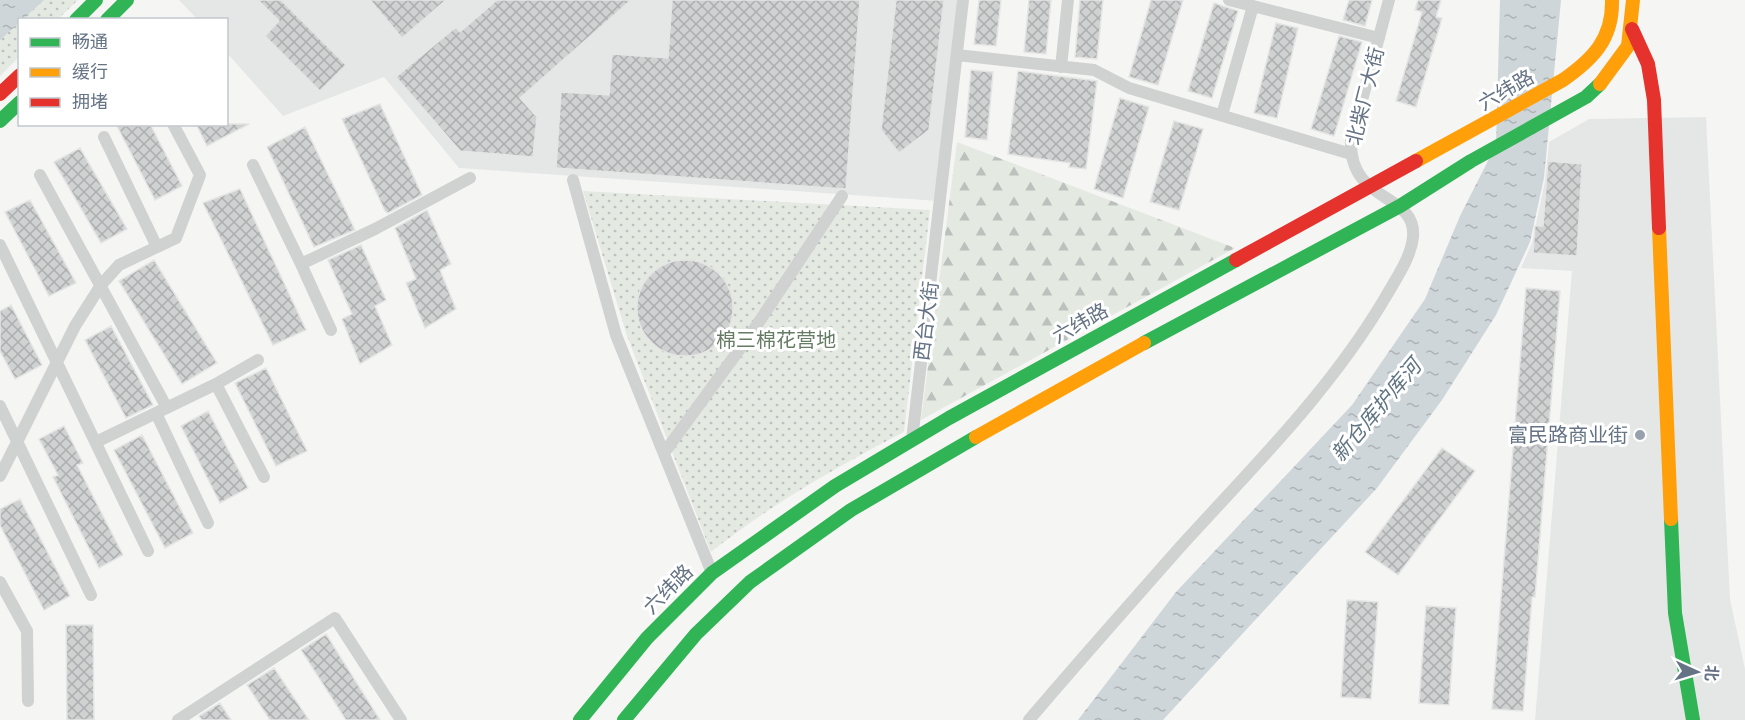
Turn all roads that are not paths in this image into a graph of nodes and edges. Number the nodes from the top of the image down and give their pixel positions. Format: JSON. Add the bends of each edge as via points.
{"nodes":[{"id":1,"x":96,"y":0,"type":"edge"},
{"id":2,"x":127,"y":0,"type":"edge"},
{"id":3,"x":963,"y":0,"type":"edge"},
{"id":4,"x":1068,"y":0,"type":"edge"},
{"id":5,"x":1229,"y":0,"type":"edge"},
{"id":6,"x":1389,"y":0,"type":"edge"},
{"id":7,"x":1633,"y":0,"type":"edge"},
{"id":8,"x":1612,"y":1,"type":"edge"},
{"id":9,"x":1253,"y":6,"type":"junction"},
{"id":10,"x":78,"y":18,"type":"edge"},
{"id":11,"x":109,"y":18,"type":"edge"},
{"id":12,"x":1632,"y":29,"type":"junction"},
{"id":13,"x":1379,"y":38,"type":"junction"},
{"id":14,"x":957,"y":54,"type":"junction"},
{"id":15,"x":1061,"y":67,"type":"junction"},
{"id":16,"x":18,"y":77,"type":"edge"},
{"id":17,"x":0,"y":94,"type":"edge"},
{"id":18,"x":18,"y":104,"type":"edge"},
{"id":19,"x":1222,"y":115,"type":"junction"},
{"id":20,"x":0,"y":121,"type":"edge"},
{"id":21,"x":174,"y":126,"type":"edge"},
{"id":22,"x":104,"y":137,"type":"dead end"},
{"id":23,"x":1351,"y":154,"type":"junction"},
{"id":24,"x":253,"y":165,"type":"dead end"},
{"id":25,"x":40,"y":175,"type":"dead end"},
{"id":26,"x":470,"y":178,"type":"dead end"},
{"id":27,"x":573,"y":180,"type":"dead end"},
{"id":28,"x":1369,"y":187,"type":"junction"},
{"id":29,"x":842,"y":196,"type":"dead end"},
{"id":30,"x":1400,"y":206,"type":"junction"},
{"id":31,"x":0,"y":245,"type":"edge"},
{"id":32,"x":157,"y":247,"type":"junction"},
{"id":33,"x":302,"y":264,"type":"junction"},
{"id":34,"x":101,"y":285,"type":"junction"},
{"id":35,"x":331,"y":330,"type":"dead end"},
{"id":36,"x":258,"y":360,"type":"dead end"},
{"id":37,"x":58,"y":362,"type":"junction"},
{"id":38,"x":216,"y":384,"type":"junction"},
{"id":39,"x":0,"y":406,"type":"edge"},
{"id":40,"x":162,"y":410,"type":"junction"},
{"id":41,"x":912,"y":440,"type":"junction"},
{"id":42,"x":96,"y":442,"type":"junction"},
{"id":43,"x":18,"y":443,"type":"junction"},
{"id":44,"x":664,"y":453,"type":"junction"},
{"id":45,"x":0,"y":476,"type":"edge"},
{"id":46,"x":264,"y":477,"type":"dead end"},
{"id":47,"x":208,"y":523,"type":"dead end"},
{"id":48,"x":148,"y":551,"type":"dead end"},
{"id":49,"x":712,"y":573,"type":"junction"},
{"id":50,"x":0,"y":582,"type":"edge"},
{"id":51,"x":91,"y":595,"type":"dead end"},
{"id":52,"x":28,"y":701,"type":"dead end"},
{"id":53,"x":178,"y":720,"type":"edge"},
{"id":54,"x":401,"y":720,"type":"edge"},
{"id":55,"x":580,"y":720,"type":"edge"},
{"id":56,"x":624,"y":720,"type":"edge"},
{"id":57,"x":1029,"y":720,"type":"edge"},
{"id":58,"x":1693,"y":720,"type":"edge"}],
"edges":[{"from":1,"to":10,"type":"main road"},
{"from":2,"to":11,"type":"main road"},
{"from":3,"to":14,"type":"street","name":"西台大街"},
{"from":4,"to":15,"type":"street"},
{"from":5,"to":9,"type":"street"},
{"from":6,"to":13,"type":"street","name":"北柴厂大街"},
{"from":7,"to":12,"type":"main road"},
{"from":8,"to":28,"type":"main road","name":"六纬路","via":[[1611,30],[1601,49],[1584,66]]},
{"from":9,"to":13,"type":"street"},
{"from":9,"to":19,"type":"street"},
{"from":12,"to":30,"type":"main road","via":[[1626,51],[1604,80],[1563,111],[1471,161]]},
{"from":12,"to":58,"type":"main road","via":[[1648,64],[1654,100],[1675,613]]},
{"from":13,"to":23,"type":"street","name":"北柴厂大街"},
{"from":14,"to":15,"type":"street"},
{"from":14,"to":41,"type":"street","name":"西台大街"},
{"from":15,"to":19,"type":"street","via":[[1094,70],[1129,88]]},
{"from":16,"to":17,"type":"main road"},
{"from":18,"to":20,"type":"main road"},
{"from":19,"to":23,"type":"street"},
{"from":21,"to":32,"type":"street","via":[[200,175],[176,238]]},
{"from":22,"to":32,"type":"street"},
{"from":23,"to":28,"type":"street","name":"北柴厂大街","via":[[1358,175]]},
{"from":24,"to":33,"type":"street"},
{"from":25,"to":34,"type":"street"},
{"from":26,"to":33,"type":"street"},
{"from":27,"to":44,"type":"street","via":[[616,335]]},
{"from":28,"to":30,"type":"street","name":"北柴厂大街"},
{"from":28,"to":41,"type":"main road","name":"六纬路"},
{"from":29,"to":44,"type":"street","via":[[755,328]]},
{"from":30,"to":56,"type":"main road","via":[[1101,366],[851,510],[750,582],[696,634]]},
{"from":30,"to":57,"type":"street","via":[[1413,225],[1407,255],[1374,315],[1340,365],[1307,408]]},
{"from":31,"to":37,"type":"street"},
{"from":32,"to":34,"type":"street","via":[[119,265]]},
{"from":33,"to":35,"type":"street"},
{"from":34,"to":37,"type":"street"},
{"from":34,"to":40,"type":"street"},
{"from":36,"to":38,"type":"street"},
{"from":37,"to":42,"type":"street"},
{"from":37,"to":43,"type":"street"},
{"from":38,"to":40,"type":"street"},
{"from":38,"to":46,"type":"street"},
{"from":39,"to":43,"type":"street"},
{"from":40,"to":42,"type":"street"},
{"from":40,"to":47,"type":"street"},
{"from":41,"to":49,"type":"main road","name":"六纬路","via":[[835,486]]},
{"from":42,"to":48,"type":"street"},
{"from":43,"to":45,"type":"street"},
{"from":43,"to":51,"type":"street"},
{"from":44,"to":49,"type":"street"},
{"from":49,"to":55,"type":"main road","name":"六纬路","via":[[647,638]]},
{"from":50,"to":52,"type":"street","via":[[27,631]]},
{"from":53,"to":54,"type":"street","via":[[335,618]]}]}
